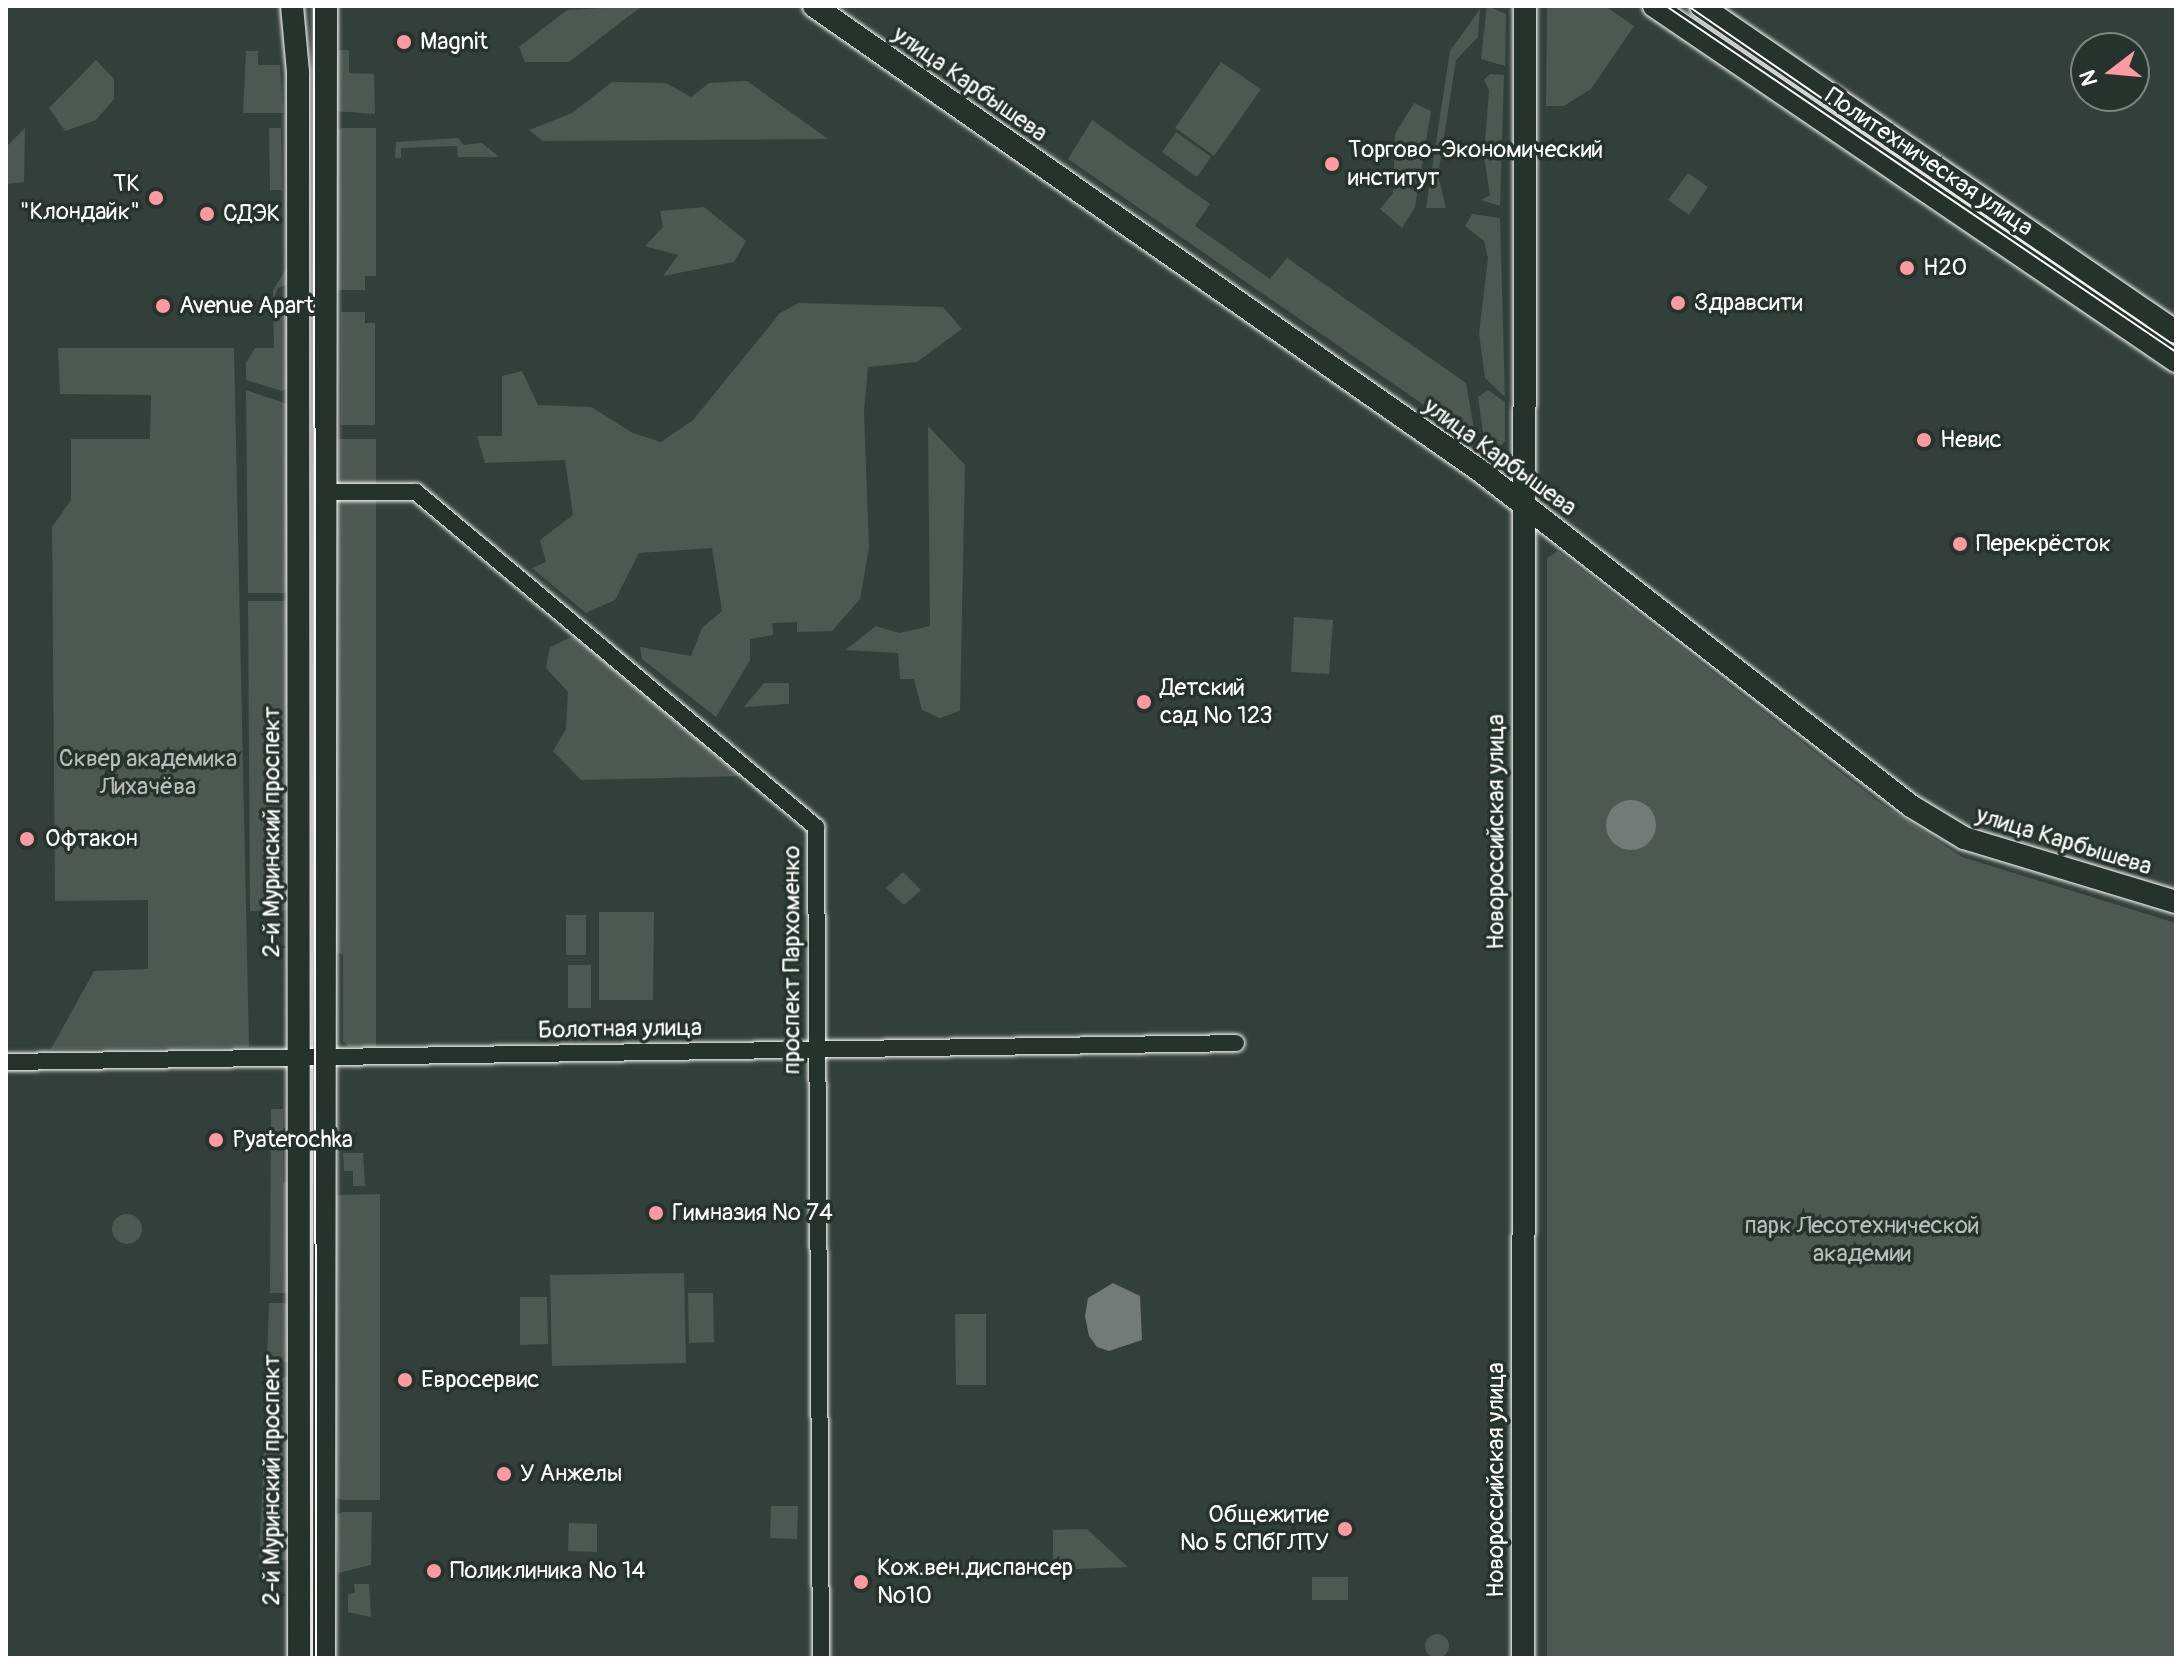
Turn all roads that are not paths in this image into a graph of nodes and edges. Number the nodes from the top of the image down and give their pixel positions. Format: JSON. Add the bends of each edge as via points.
{"nodes":[{"id":1,"x":292,"y":6,"type":"edge"},
{"id":2,"x":326,"y":6,"type":"edge"},
{"id":3,"x":814,"y":6,"type":"edge"},
{"id":4,"x":1525,"y":6,"type":"edge"},
{"id":5,"x":1654,"y":6,"type":"edge"},
{"id":6,"x":1701,"y":6,"type":"edge"},
{"id":7,"x":2176,"y":332,"type":"edge"},
{"id":8,"x":2176,"y":361,"type":"edge"},
{"id":9,"x":324,"y":492,"type":"junction"},
{"id":10,"x":1522,"y":505,"type":"junction"},
{"id":11,"x":2176,"y":902,"type":"edge"},
{"id":12,"x":1236,"y":1043,"type":"dead end"},
{"id":13,"x":816,"y":1049,"type":"junction"},
{"id":14,"x":298,"y":1060,"type":"junction"},
{"id":15,"x":323,"y":1060,"type":"junction"},
{"id":16,"x":6,"y":1062,"type":"edge"},
{"id":17,"x":299,"y":1658,"type":"edge"},
{"id":18,"x":324,"y":1658,"type":"edge"},
{"id":19,"x":821,"y":1658,"type":"edge"},
{"id":20,"x":1523,"y":1658,"type":"edge"}],
"edges":[{"from":1,"to":14,"type":"main road","name":"2-й Муринский проспект","via":[[298,72]]},
{"from":2,"to":9,"type":"main road"},
{"from":3,"to":10,"type":"main road","name":"улица Карбышева"},
{"from":4,"to":10,"type":"main road","name":"Новороссийская улица"},
{"from":5,"to":8,"type":"main road","name":"Политехническая улица"},
{"from":6,"to":7,"type":"main road","name":"Политехническая улица"},
{"from":9,"to":13,"type":"street","name":"проспект Пархоменко","via":[[416,492],[816,827]]},
{"from":9,"to":15,"type":"main road"},
{"from":10,"to":11,"type":"main road","name":"улица Карбышева","via":[[1936,822],[1964,838]]},
{"from":10,"to":20,"type":"main road","name":"Новороссийская улица"},
{"from":12,"to":13,"type":"street","name":"Болотная улица"},
{"from":13,"to":15,"type":"street","name":"Болотная улица"},
{"from":13,"to":19,"type":"street","name":"проспект Пархоменко"},
{"from":14,"to":15,"type":"street","name":"Болотная улица"},
{"from":14,"to":16,"type":"street","name":"Болотная улица"},
{"from":14,"to":17,"type":"main road","name":"2-й Муринский проспект"},
{"from":15,"to":18,"type":"main road"}]}
